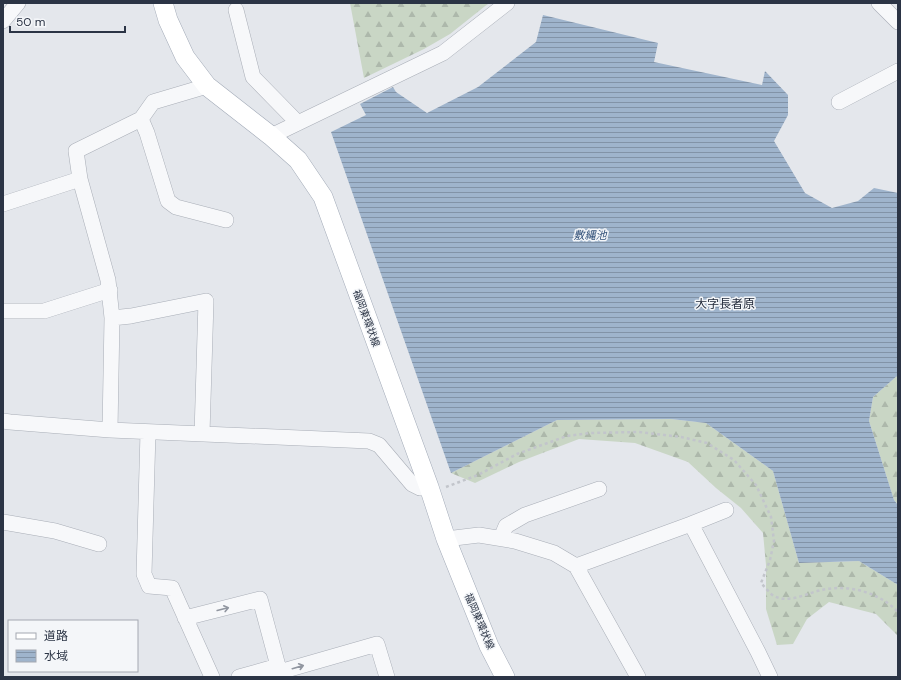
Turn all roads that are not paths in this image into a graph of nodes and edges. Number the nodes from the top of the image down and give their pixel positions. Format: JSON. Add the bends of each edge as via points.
{"nodes":[{"id":1,"x":18,"y":3,"type":"edge"},
{"id":2,"x":164,"y":3,"type":"edge"},
{"id":3,"x":507,"y":3,"type":"edge"},
{"id":4,"x":879,"y":3,"type":"edge"},
{"id":5,"x":236,"y":10,"type":"dead end"},
{"id":6,"x":3,"y":22,"type":"edge"},
{"id":7,"x":898,"y":22,"type":"edge"},
{"id":8,"x":898,"y":71,"type":"edge"},
{"id":9,"x":207,"y":86,"type":"junction"},
{"id":10,"x":839,"y":102,"type":"dead end"},
{"id":11,"x":141,"y":119,"type":"junction"},
{"id":12,"x":298,"y":123,"type":"junction"},
{"id":13,"x":271,"y":136,"type":"junction"},
{"id":14,"x":80,"y":179,"type":"junction"},
{"id":15,"x":3,"y":204,"type":"edge"},
{"id":16,"x":226,"y":220,"type":"dead end"},
{"id":17,"x":110,"y":290,"type":"junction"},
{"id":18,"x":3,"y":311,"type":"edge"},
{"id":19,"x":112,"y":318,"type":"junction"},
{"id":20,"x":3,"y":421,"type":"edge"},
{"id":21,"x":110,"y":430,"type":"junction"},
{"id":22,"x":148,"y":432,"type":"junction"},
{"id":23,"x":202,"y":434,"type":"junction"},
{"id":24,"x":599,"y":489,"type":"dead end"},
{"id":25,"x":430,"y":490,"type":"junction"},
{"id":26,"x":726,"y":510,"type":"dead end"},
{"id":27,"x":3,"y":522,"type":"edge"},
{"id":28,"x":691,"y":524,"type":"junction"},
{"id":29,"x":501,"y":538,"type":"junction"},
{"id":30,"x":446,"y":539,"type":"junction"},
{"id":31,"x":99,"y":544,"type":"dead end"},
{"id":32,"x":576,"y":566,"type":"junction"},
{"id":33,"x":186,"y":618,"type":"junction"},
{"id":34,"x":212,"y":677,"type":"edge"},
{"id":35,"x":239,"y":677,"type":"edge"},
{"id":36,"x":260,"y":677,"type":"edge"},
{"id":37,"x":387,"y":677,"type":"edge"},
{"id":38,"x":505,"y":677,"type":"edge"},
{"id":39,"x":638,"y":677,"type":"edge"},
{"id":40,"x":770,"y":677,"type":"edge"}],
"edges":[{"from":1,"to":6,"type":"street"},
{"from":2,"to":9,"type":"main road","name":"福岡東環状線","via":[[168,20],[185,57]]},
{"from":3,"to":12,"type":"street","via":[[443,53]]},
{"from":4,"to":7,"type":"street"},
{"from":5,"to":12,"type":"street","via":[[253,77]]},
{"from":8,"to":10,"type":"street"},
{"from":9,"to":11,"type":"street","via":[[153,102]]},
{"from":9,"to":13,"type":"main road","name":"福岡東環状線"},
{"from":11,"to":14,"type":"street","via":[[76,151]]},
{"from":11,"to":16,"type":"street","via":[[168,200],[176,207]]},
{"from":12,"to":13,"type":"street"},
{"from":13,"to":25,"type":"main road","name":"福岡東環状線","via":[[298,160],[323,197]]},
{"from":14,"to":15,"type":"street"},
{"from":14,"to":17,"type":"street"},
{"from":17,"to":18,"type":"street","via":[[44,311]]},
{"from":17,"to":19,"type":"street"},
{"from":19,"to":21,"type":"street"},
{"from":19,"to":23,"type":"street","via":[[206,301]]},
{"from":20,"to":21,"type":"street"},
{"from":21,"to":22,"type":"street"},
{"from":22,"to":23,"type":"street"},
{"from":22,"to":33,"type":"street","via":[[144,574],[149,586],[172,588]]},
{"from":23,"to":25,"type":"street","via":[[369,441],[379,445],[412,484]]},
{"from":24,"to":29,"type":"street","via":[[525,515],[506,526]]},
{"from":25,"to":30,"type":"main road","name":"福岡東環状線"},
{"from":26,"to":28,"type":"street"},
{"from":27,"to":31,"type":"street","via":[[55,531]]},
{"from":28,"to":32,"type":"street"},
{"from":28,"to":40,"type":"street"},
{"from":29,"to":30,"type":"street","via":[[479,535]]},
{"from":29,"to":32,"type":"street","via":[[554,553]]},
{"from":30,"to":38,"type":"main road","name":"福岡東環状線","via":[[489,646]]},
{"from":32,"to":39,"type":"street"},
{"from":33,"to":34,"type":"street"},
{"from":33,"to":35,"type":"street","one_way":true,"via":[[260,599],[278,666]]},
{"from":36,"to":37,"type":"street","one_way":true,"via":[[377,644]]}]}
